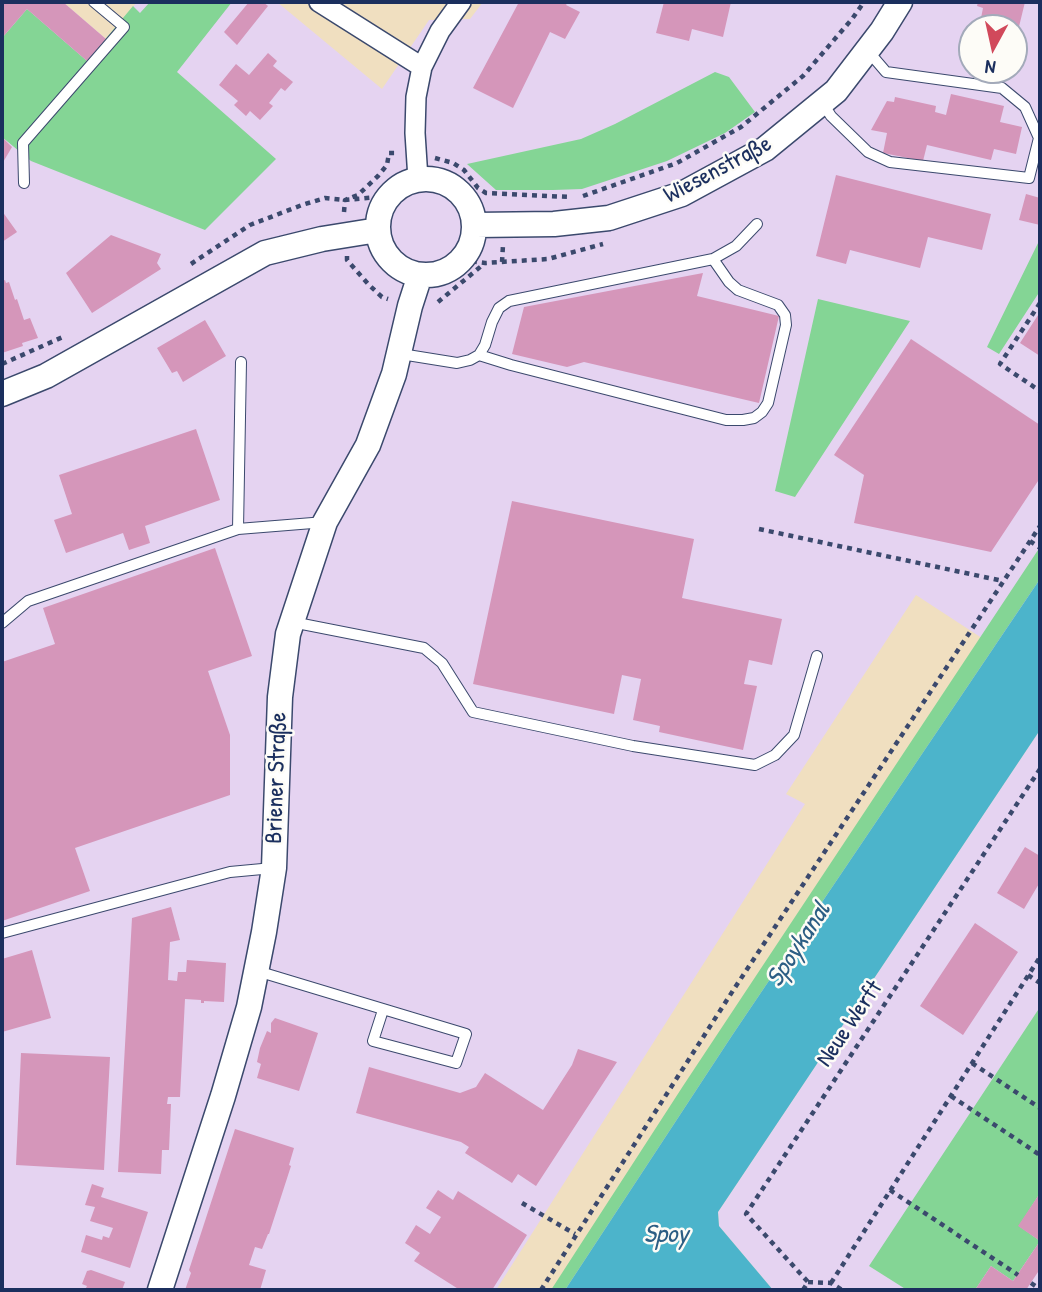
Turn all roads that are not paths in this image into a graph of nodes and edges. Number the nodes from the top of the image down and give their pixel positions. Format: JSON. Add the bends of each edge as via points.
{"nodes":[{"id":1,"x":94,"y":2,"type":"edge"},
{"id":2,"x":319,"y":2,"type":"edge"},
{"id":3,"x":461,"y":2,"type":"edge"},
{"id":4,"x":900,"y":2,"type":"edge"},
{"id":5,"x":867,"y":50,"type":"junction"},
{"id":6,"x":422,"y":67,"type":"junction"},
{"id":7,"x":822,"y":102,"type":"junction"},
{"id":8,"x":418,"y":178,"type":"junction"},
{"id":9,"x":24,"y":183,"type":"dead end"},
{"id":10,"x":757,"y":224,"type":"dead end"},
{"id":11,"x":476,"y":225,"type":"junction"},
{"id":12,"x":378,"y":230,"type":"junction"},
{"id":13,"x":713,"y":259,"type":"junction"},
{"id":14,"x":420,"y":275,"type":"junction"},
{"id":15,"x":399,"y":354,"type":"junction"},
{"id":16,"x":479,"y":355,"type":"junction"},
{"id":17,"x":241,"y":362,"type":"dead end"},
{"id":18,"x":2,"y":394,"type":"edge"},
{"id":19,"x":325,"y":522,"type":"junction"},
{"id":20,"x":238,"y":529,"type":"junction"},
{"id":21,"x":292,"y":622,"type":"junction"},
{"id":22,"x":2,"y":623,"type":"edge"},
{"id":23,"x":817,"y":656,"type":"dead end"},
{"id":24,"x":274,"y":868,"type":"junction"},
{"id":25,"x":2,"y":933,"type":"edge"},
{"id":26,"x":256,"y":971,"type":"junction"},
{"id":27,"x":383,"y":1010,"type":"junction"},
{"id":28,"x":160,"y":1290,"type":"edge"}],
"edges":[{"from":1,"to":9,"type":"lane","via":[[124,27],[23,143]]},
{"from":2,"to":6,"type":"street"},
{"from":3,"to":6,"type":"street"},
{"from":4,"to":5,"type":"street","name":"Wiesenstraße"},
{"from":5,"to":7,"type":"street","name":"Wiesenstraße"},
{"from":5,"to":7,"type":"lane","via":[[886,72],[1002,88],[1025,107],[1039,138],[1029,178],[890,162],[867,152]]},
{"from":6,"to":8,"type":"street","via":[[416,97]]},
{"from":7,"to":11,"type":"street","name":"Wiesenstraße","via":[[765,149],[682,194],[609,218]]},
{"from":8,"to":11,"type":"street","via":[[450,184],[472,209]]},
{"from":8,"to":12,"type":"street","via":[[389,195],[378,218]]},
{"from":10,"to":13,"type":"lane","via":[[736,246]]},
{"from":11,"to":14,"type":"street","via":[[474,261]]},
{"from":12,"to":14,"type":"street","via":[[391,260]]},
{"from":12,"to":18,"type":"street","via":[[265,253],[46,376]]},
{"from":13,"to":16,"type":"lane","via":[[509,301],[499,308]]},
{"from":13,"to":16,"type":"lane","via":[[738,290],[778,305],[785,316],[768,403],[754,418],[726,420]]},
{"from":14,"to":15,"type":"street","name":"Briener Straße"},
{"from":15,"to":16,"type":"lane","via":[[457,363]]},
{"from":15,"to":19,"type":"street","name":"Briener Straße","via":[[368,445]]},
{"from":17,"to":20,"type":"lane"},
{"from":19,"to":20,"type":"lane"},
{"from":19,"to":21,"type":"street","name":"Briener Straße"},
{"from":20,"to":22,"type":"lane","via":[[28,601]]},
{"from":21,"to":23,"type":"lane","via":[[424,648],[442,663],[473,712],[633,746],[755,765],[775,755],[794,734]]},
{"from":21,"to":24,"type":"street","name":"Briener Straße","via":[[280,697]]},
{"from":24,"to":25,"type":"lane","via":[[230,872]]},
{"from":24,"to":26,"type":"street","name":"Briener Straße"},
{"from":26,"to":27,"type":"lane"},
{"from":26,"to":28,"type":"street","name":"Briener Straße","via":[[223,1096]]},
{"from":27,"to":27,"type":"lane","via":[[466,1034],[456,1063],[373,1041]]}]}
